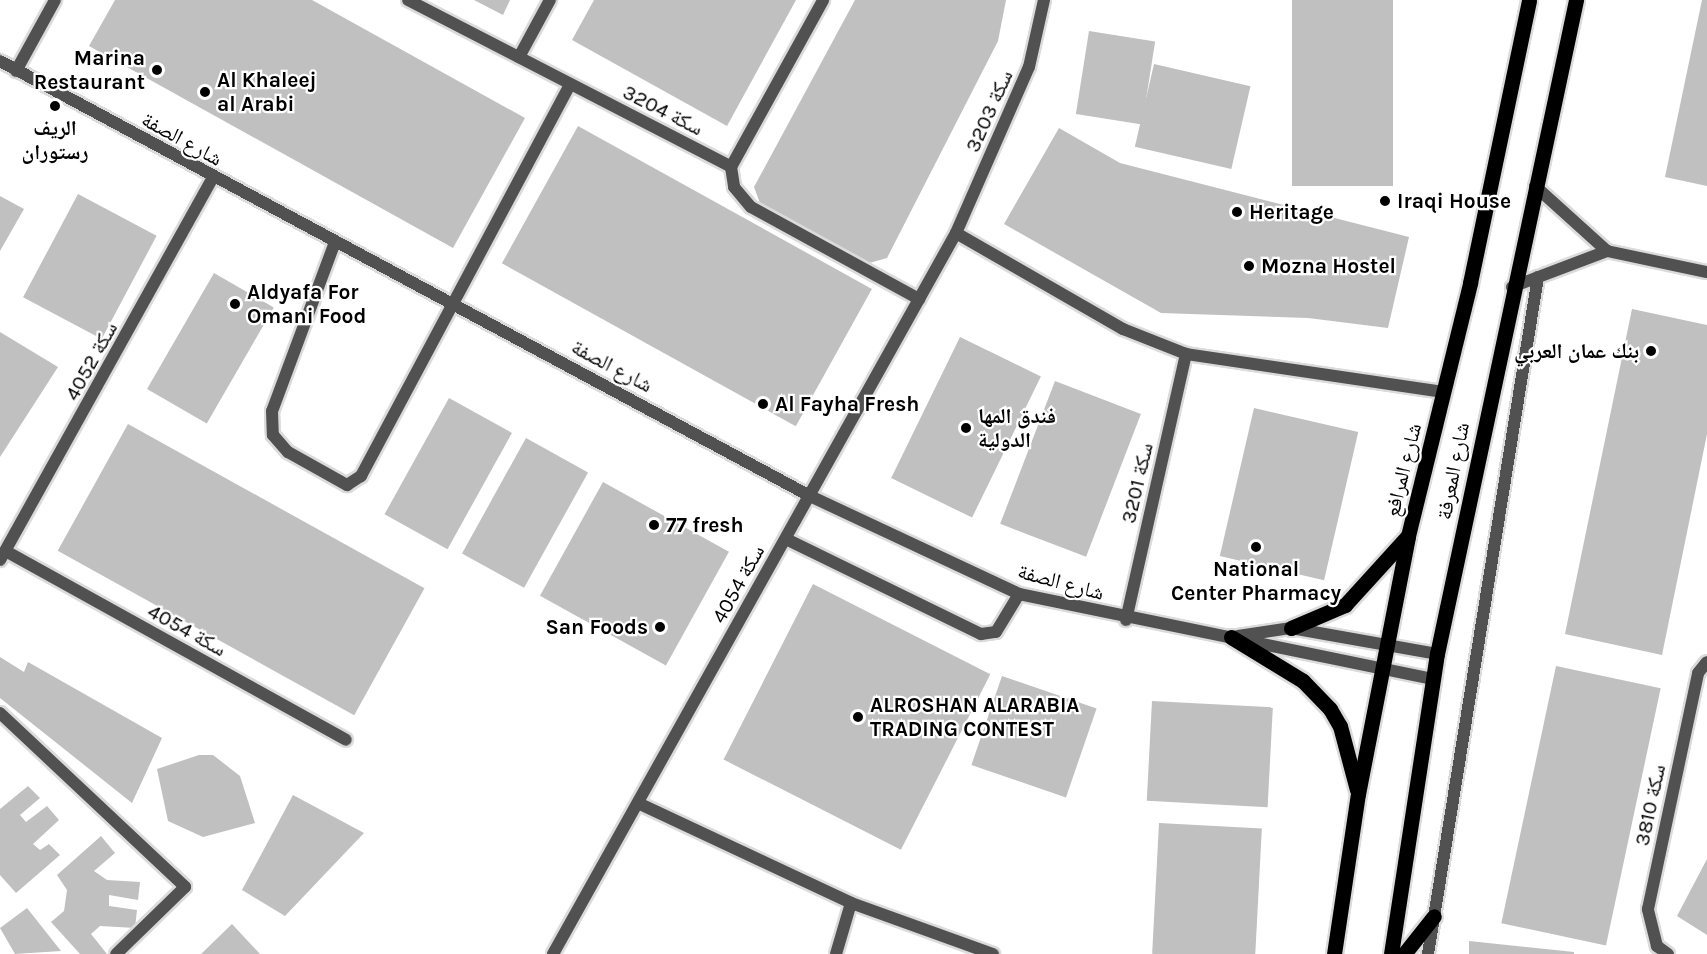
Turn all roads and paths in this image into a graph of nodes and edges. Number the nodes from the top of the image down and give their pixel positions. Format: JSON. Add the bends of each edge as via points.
{"nodes":[{"id":1,"x":55,"y":0,"type":"edge"},
{"id":2,"x":408,"y":0,"type":"edge"},
{"id":3,"x":550,"y":0,"type":"edge"},
{"id":4,"x":823,"y":0,"type":"edge"},
{"id":5,"x":1044,"y":0,"type":"edge"},
{"id":6,"x":1529,"y":0,"type":"edge"},
{"id":7,"x":1576,"y":0,"type":"edge"},
{"id":8,"x":519,"y":57,"type":"junction"},
{"id":9,"x":0,"y":61,"type":"edge"},
{"id":10,"x":16,"y":70,"type":"junction"},
{"id":11,"x":570,"y":84,"type":"junction"},
{"id":12,"x":731,"y":167,"type":"junction"},
{"id":13,"x":213,"y":178,"type":"junction"},
{"id":14,"x":1535,"y":186,"type":"junction"},
{"id":15,"x":956,"y":233,"type":"junction"},
{"id":16,"x":335,"y":242,"type":"junction"},
{"id":17,"x":1607,"y":251,"type":"junction"},
{"id":18,"x":1707,"y":272,"type":"edge"},
{"id":19,"x":1538,"y":277,"type":"junction"},
{"id":20,"x":1512,"y":287,"type":"junction"},
{"id":21,"x":919,"y":299,"type":"junction"},
{"id":22,"x":453,"y":303,"type":"junction"},
{"id":23,"x":1186,"y":354,"type":"junction"},
{"id":24,"x":1444,"y":392,"type":"junction"},
{"id":25,"x":810,"y":496,"type":"junction"},
{"id":26,"x":1408,"y":536,"type":"junction"},
{"id":27,"x":786,"y":538,"type":"junction"},
{"id":28,"x":4,"y":556,"type":"edge"},
{"id":29,"x":1019,"y":594,"type":"junction"},
{"id":30,"x":1126,"y":620,"type":"junction"},
{"id":31,"x":1291,"y":628,"type":"junction"},
{"id":32,"x":1231,"y":637,"type":"junction"},
{"id":33,"x":1387,"y":644,"type":"junction"},
{"id":34,"x":1437,"y":654,"type":"junction"},
{"id":35,"x":1707,"y":662,"type":"edge"},
{"id":36,"x":1382,"y":669,"type":"junction"},
{"id":37,"x":1433,"y":679,"type":"junction"},
{"id":38,"x":0,"y":713,"type":"edge"},
{"id":39,"x":346,"y":740,"type":"dead end"},
{"id":40,"x":1358,"y":794,"type":"junction"},
{"id":41,"x":638,"y":803,"type":"junction"},
{"id":42,"x":851,"y":903,"type":"junction"},
{"id":43,"x":1434,"y":916,"type":"junction"},
{"id":44,"x":116,"y":954,"type":"edge"},
{"id":45,"x":553,"y":954,"type":"edge"},
{"id":46,"x":836,"y":954,"type":"edge"},
{"id":47,"x":993,"y":954,"type":"edge"},
{"id":48,"x":1335,"y":954,"type":"edge"},
{"id":49,"x":1391,"y":954,"type":"edge"},
{"id":50,"x":1404,"y":954,"type":"edge"},
{"id":51,"x":1428,"y":954,"type":"edge"},
{"id":52,"x":1668,"y":954,"type":"edge"}],
"edges":[{"from":1,"to":10,"type":"street"},
{"from":2,"to":8,"type":"street","name":"سكة 3204"},
{"from":3,"to":8,"type":"street"},
{"from":4,"to":12,"type":"street"},
{"from":5,"to":15,"type":"street","name":"سكة 3203","via":[[1029,67]]},
{"from":6,"to":24,"type":"main road","name":"شارع المرافع"},
{"from":7,"to":14,"type":"main road","name":"شارع المعرفة"},
{"from":8,"to":11,"type":"street","name":"سكة 3204"},
{"from":9,"to":10,"type":"street","name":"شارع الصفة"},
{"from":10,"to":13,"type":"street","name":"شارع الصفة"},
{"from":11,"to":12,"type":"street","name":"سكة 3204"},
{"from":11,"to":22,"type":"street"},
{"from":12,"to":21,"type":"street","via":[[734,187],[758,212]]},
{"from":13,"to":16,"type":"street","name":"شارع الصفة"},
{"from":13,"to":28,"type":"street","name":"سكة 4052"},
{"from":14,"to":17,"type":"street"},
{"from":14,"to":20,"type":"main road","name":"شارع المعرفة"},
{"from":15,"to":21,"type":"street","name":"سكة 4054"},
{"from":15,"to":23,"type":"street","via":[[1123,330]]},
{"from":16,"to":22,"type":"street","name":"شارع الصفة"},
{"from":16,"to":22,"type":"street","via":[[272,411],[273,435],[288,452],[332,479],[347,485],[360,476]]},
{"from":17,"to":18,"type":"street"},
{"from":17,"to":19,"type":"street"},
{"from":19,"to":20,"type":"street"},
{"from":19,"to":43,"type":"street"},
{"from":20,"to":34,"type":"main road","name":"شارع المعرفة"},
{"from":21,"to":25,"type":"street","name":"سكة 4054"},
{"from":22,"to":25,"type":"street","name":"شارع الصفة"},
{"from":23,"to":24,"type":"street"},
{"from":23,"to":30,"type":"street","name":"سكة 3201"},
{"from":24,"to":26,"type":"main road","name":"شارع المرافع"},
{"from":25,"to":27,"type":"street","name":"سكة 4054"},
{"from":25,"to":29,"type":"street","name":"شارع الصفة"},
{"from":26,"to":31,"type":"main road","via":[[1345,605]]},
{"from":26,"to":33,"type":"main road","name":"شارع المرافع"},
{"from":27,"to":29,"type":"street","via":[[981,634],[996,632]]},
{"from":27,"to":41,"type":"street","name":"سكة 4054"},
{"from":28,"to":39,"type":"street","name":"سكة 4054"},
{"from":29,"to":30,"type":"street","name":"شارع الصفة"},
{"from":30,"to":32,"type":"street","name":"شارع الصفة"},
{"from":31,"to":32,"type":"street","name":"شارع الصفة"},
{"from":31,"to":33,"type":"street","name":"شارع الصفة"},
{"from":32,"to":36,"type":"street","name":"شارع الصفة"},
{"from":32,"to":40,"type":"main road","via":[[1303,681],[1330,709],[1340,726]]},
{"from":33,"to":34,"type":"street","name":"شارع الصفة"},
{"from":33,"to":36,"type":"main road","name":"شارع المرافع"},
{"from":34,"to":37,"type":"main road","name":"شارع المعرفة"},
{"from":35,"to":52,"type":"street","name":"سكة 3810","via":[[1698,673],[1648,909],[1657,946]]},
{"from":36,"to":37,"type":"street","name":"شارع الصفة"},
{"from":36,"to":40,"type":"main road","name":"شارع المرافع"},
{"from":37,"to":49,"type":"main road","name":"شارع المعرفة"},
{"from":38,"to":44,"type":"street","via":[[185,886]]},
{"from":40,"to":48,"type":"main road","name":"شارع المرافع"},
{"from":41,"to":42,"type":"street"},
{"from":41,"to":45,"type":"street","name":"سكة 4054"},
{"from":42,"to":46,"type":"street"},
{"from":42,"to":47,"type":"street"},
{"from":43,"to":50,"type":"main road"},
{"from":43,"to":51,"type":"street"}]}
